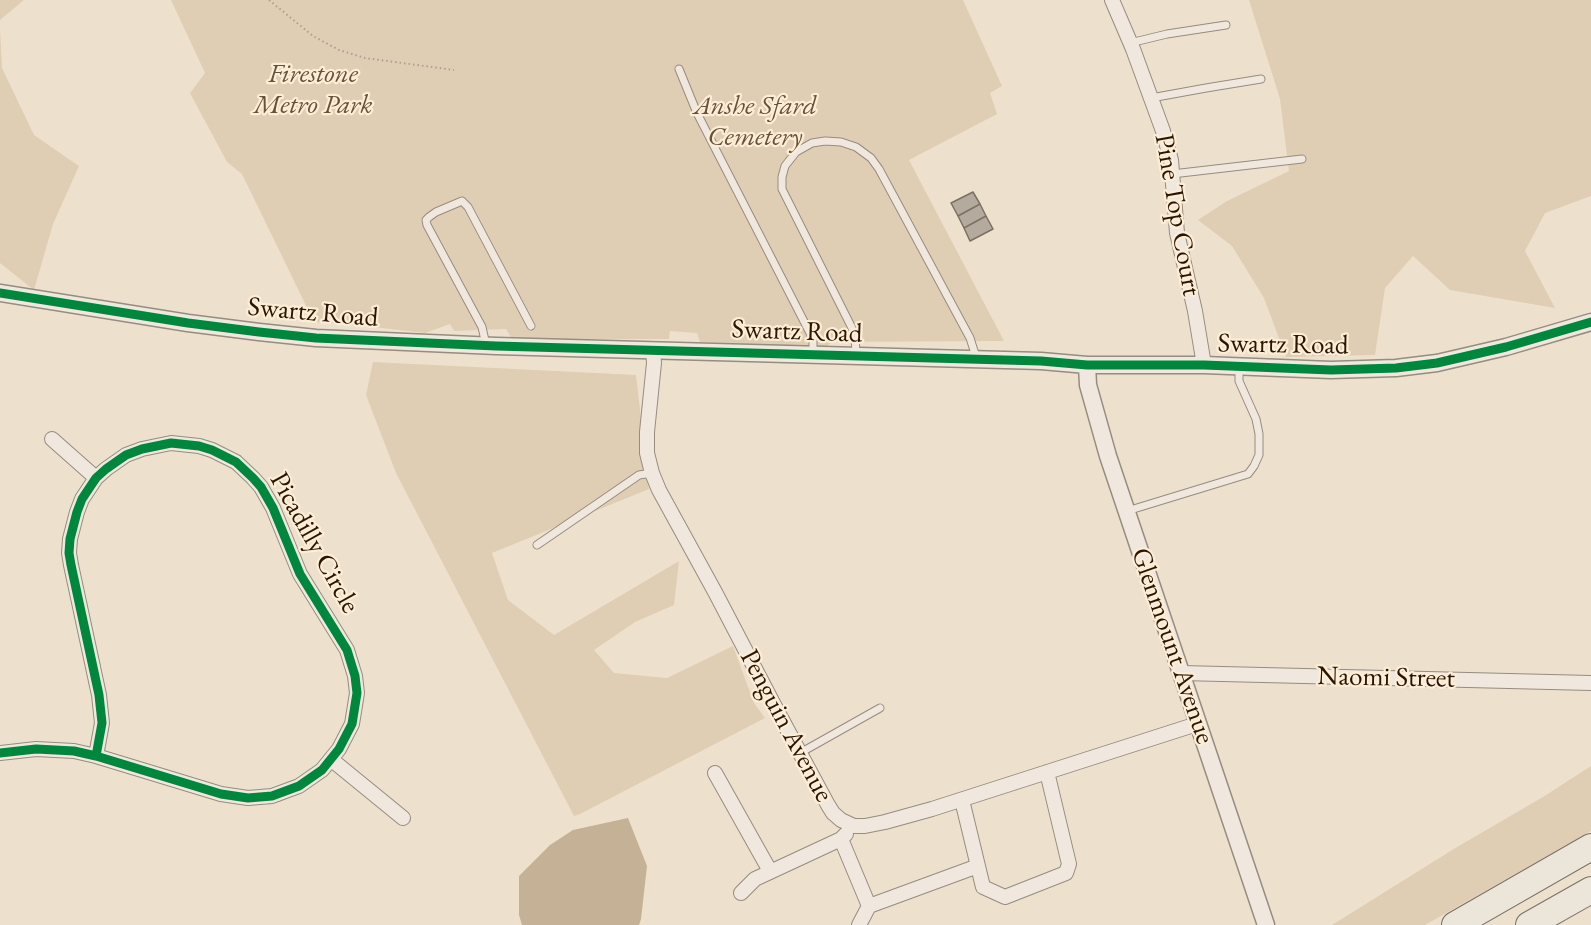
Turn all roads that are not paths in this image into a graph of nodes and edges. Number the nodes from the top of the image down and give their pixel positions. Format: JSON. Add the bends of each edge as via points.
{"nodes":[{"id":1,"x":1112,"y":0,"type":"edge"},
{"id":2,"x":1226,"y":25,"type":"dead end"},
{"id":3,"x":1130,"y":43,"type":"junction"},
{"id":4,"x":679,"y":69,"type":"dead end"},
{"id":5,"x":1261,"y":80,"type":"dead end"},
{"id":6,"x":1151,"y":98,"type":"junction"},
{"id":7,"x":1302,"y":159,"type":"dead end"},
{"id":8,"x":1172,"y":174,"type":"junction"},
{"id":9,"x":0,"y":292,"type":"edge"},
{"id":10,"x":1591,"y":322,"type":"edge"},
{"id":11,"x":531,"y":326,"type":"dead end"},
{"id":12,"x":486,"y":345,"type":"junction"},
{"id":13,"x":653,"y":350,"type":"junction"},
{"id":14,"x":813,"y":354,"type":"junction"},
{"id":15,"x":856,"y":356,"type":"junction"},
{"id":16,"x":977,"y":360,"type":"junction"},
{"id":17,"x":1087,"y":365,"type":"junction"},
{"id":18,"x":1204,"y":365,"type":"junction"},
{"id":19,"x":1239,"y":367,"type":"junction"},
{"id":20,"x":52,"y":439,"type":"dead end"},
{"id":21,"x":652,"y":472,"type":"junction"},
{"id":22,"x":96,"y":478,"type":"junction"},
{"id":23,"x":1127,"y":512,"type":"junction"},
{"id":24,"x":537,"y":545,"type":"dead end"},
{"id":25,"x":1182,"y":674,"type":"junction"},
{"id":26,"x":1591,"y":683,"type":"edge"},
{"id":27,"x":879,"y":708,"type":"dead end"},
{"id":28,"x":1197,"y":724,"type":"junction"},
{"id":29,"x":0,"y":753,"type":"edge"},
{"id":30,"x":800,"y":753,"type":"junction"},
{"id":31,"x":96,"y":756,"type":"junction"},
{"id":32,"x":332,"y":760,"type":"junction"},
{"id":33,"x":1047,"y":772,"type":"junction"},
{"id":34,"x":715,"y":773,"type":"dead end"},
{"id":35,"x":962,"y":800,"type":"junction"},
{"id":36,"x":403,"y":818,"type":"dead end"},
{"id":37,"x":854,"y":826,"type":"junction"},
{"id":38,"x":841,"y":839,"type":"junction"},
{"id":39,"x":1591,"y":847,"type":"edge"},
{"id":40,"x":978,"y":866,"type":"junction"},
{"id":41,"x":770,"y":871,"type":"junction"},
{"id":42,"x":1591,"y":890,"type":"edge"},
{"id":43,"x":741,"y":893,"type":"dead end"},
{"id":44,"x":869,"y":906,"type":"junction"},
{"id":45,"x":859,"y":925,"type":"edge"},
{"id":46,"x":1266,"y":925,"type":"edge"},
{"id":47,"x":1455,"y":925,"type":"edge"},
{"id":48,"x":1529,"y":925,"type":"edge"}],
"edges":[{"from":1,"to":3,"type":"street","name":"Pine Top Court"},
{"from":2,"to":3,"type":"lane"},
{"from":3,"to":6,"type":"street","name":"Pine Top Court"},
{"from":4,"to":14,"type":"lane","via":[[697,113],[813,339]]},
{"from":5,"to":6,"type":"lane"},
{"from":6,"to":8,"type":"street","name":"Pine Top Court"},
{"from":7,"to":8,"type":"lane"},
{"from":8,"to":18,"type":"street","name":"Pine Top Court","via":[[1177,233]]},
{"from":9,"to":12,"type":"street","name":"Swartz Road","via":[[268,333]]},
{"from":10,"to":19,"type":"street","name":"Swartz Road","via":[[1437,363],[1364,369]]},
{"from":11,"to":12,"type":"lane","via":[[462,201],[426,220],[482,327]]},
{"from":12,"to":13,"type":"street","name":"Swartz Road"},
{"from":13,"to":14,"type":"street","name":"Swartz Road"},
{"from":13,"to":21,"type":"street","name":"Penguin Avenue","via":[[646,432]]},
{"from":14,"to":15,"type":"street","name":"Swartz Road"},
{"from":15,"to":16,"type":"street","name":"Swartz Road"},
{"from":15,"to":16,"type":"lane","via":[[855,334],[782,189],[785,166],[796,152],[812,143],[841,142],[871,158],[970,338]]},
{"from":16,"to":17,"type":"street","name":"Swartz Road"},
{"from":17,"to":18,"type":"street","name":"Swartz Road"},
{"from":17,"to":23,"type":"street","name":"Glenmount Avenue","via":[[1097,419]]},
{"from":18,"to":19,"type":"street","name":"Swartz Road"},
{"from":19,"to":23,"type":"lane","via":[[1239,381],[1259,434],[1259,454],[1248,474]]},
{"from":20,"to":22,"type":"street"},
{"from":21,"to":24,"type":"lane","via":[[639,475]]},
{"from":21,"to":30,"type":"street","name":"Penguin Avenue"},
{"from":22,"to":31,"type":"street","name":"Picadilly Circle","via":[[77,512],[69,552],[99,695],[102,723]]},
{"from":22,"to":32,"type":"street","name":"Picadilly Circle","via":[[126,455],[171,443],[212,450],[236,462],[253,478],[273,508],[300,574],[352,661],[357,693],[352,724]]},
{"from":23,"to":25,"type":"street","name":"Glenmount Avenue"},
{"from":25,"to":26,"type":"street","name":"Naomi Street"},
{"from":25,"to":28,"type":"street","name":"Glenmount Avenue"},
{"from":27,"to":30,"type":"lane"},
{"from":28,"to":33,"type":"street","name":"Penguin Avenue"},
{"from":28,"to":46,"type":"street","name":"Glenmount Avenue"},
{"from":29,"to":31,"type":"street","name":"Picadilly Circle","via":[[36,748]]},
{"from":30,"to":37,"type":"street","name":"Penguin Avenue","via":[[833,813]]},
{"from":31,"to":32,"type":"street","name":"Picadilly Circle","via":[[221,794],[248,798],[299,786]]},
{"from":32,"to":36,"type":"street"},
{"from":33,"to":35,"type":"street","name":"Penguin Avenue"},
{"from":33,"to":40,"type":"street","via":[[1069,864],[1066,873],[1005,897],[983,887]]},
{"from":34,"to":41,"type":"street"},
{"from":35,"to":37,"type":"street","name":"Penguin Avenue","via":[[885,822]]},
{"from":35,"to":40,"type":"street"},
{"from":37,"to":38,"type":"street"},
{"from":38,"to":41,"type":"street"},
{"from":38,"to":44,"type":"street"},
{"from":39,"to":47,"type":"highway"},
{"from":40,"to":44,"type":"street"},
{"from":41,"to":43,"type":"street"},
{"from":42,"to":48,"type":"highway"},
{"from":44,"to":45,"type":"street"}]}
